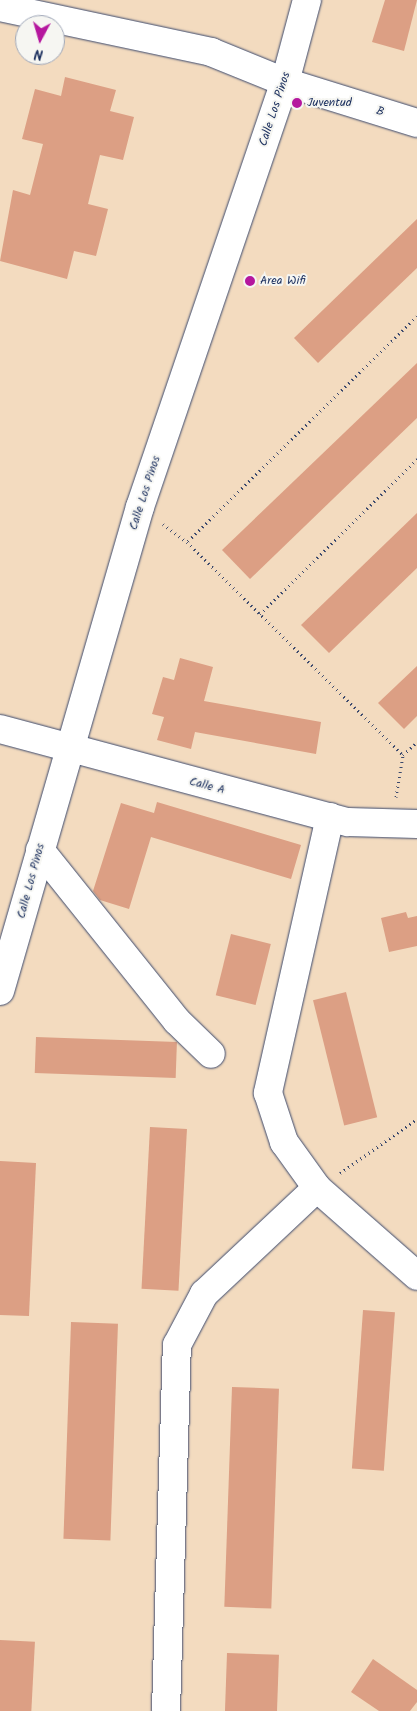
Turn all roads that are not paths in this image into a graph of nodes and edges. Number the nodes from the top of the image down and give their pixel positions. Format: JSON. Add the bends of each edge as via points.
{"nodes":[{"id":1,"x":307,"y":0,"type":"edge"},
{"id":2,"x":0,"y":7,"type":"edge"},
{"id":3,"x":285,"y":82,"type":"junction"},
{"id":4,"x":417,"y":123,"type":"edge"},
{"id":5,"x":0,"y":729,"type":"edge"},
{"id":6,"x":68,"y":749,"type":"junction"},
{"id":7,"x":330,"y":817,"type":"junction"},
{"id":8,"x":404,"y":824,"type":"edge"},
{"id":9,"x":40,"y":850,"type":"junction"},
{"id":10,"x":0,"y":991,"type":"edge"},
{"id":11,"x":211,"y":1054,"type":"dead end"},
{"id":12,"x":317,"y":1188,"type":"junction"},
{"id":13,"x":417,"y":1276,"type":"edge"},
{"id":14,"x":166,"y":1711,"type":"edge"}],
"edges":[{"from":1,"to":3,"type":"street","name":"Calle Los Pinos"},
{"from":2,"to":3,"type":"street","name":"B","via":[[211,52]]},
{"from":3,"to":4,"type":"street","name":"B"},
{"from":3,"to":6,"type":"street","name":"Calle Los Pinos","via":[[140,507]]},
{"from":5,"to":6,"type":"street","name":"Calle A"},
{"from":6,"to":7,"type":"street","name":"Calle A"},
{"from":6,"to":9,"type":"street","name":"Calle Los Pinos"},
{"from":7,"to":8,"type":"street","name":"Calle A"},
{"from":7,"to":12,"type":"street","via":[[268,1092],[284,1142]]},
{"from":9,"to":10,"type":"street","name":"Calle Los Pinos"},
{"from":9,"to":11,"type":"street","via":[[177,1021]]},
{"from":12,"to":13,"type":"street"},
{"from":12,"to":14,"type":"street","via":[[204,1294],[177,1345]]}]}
